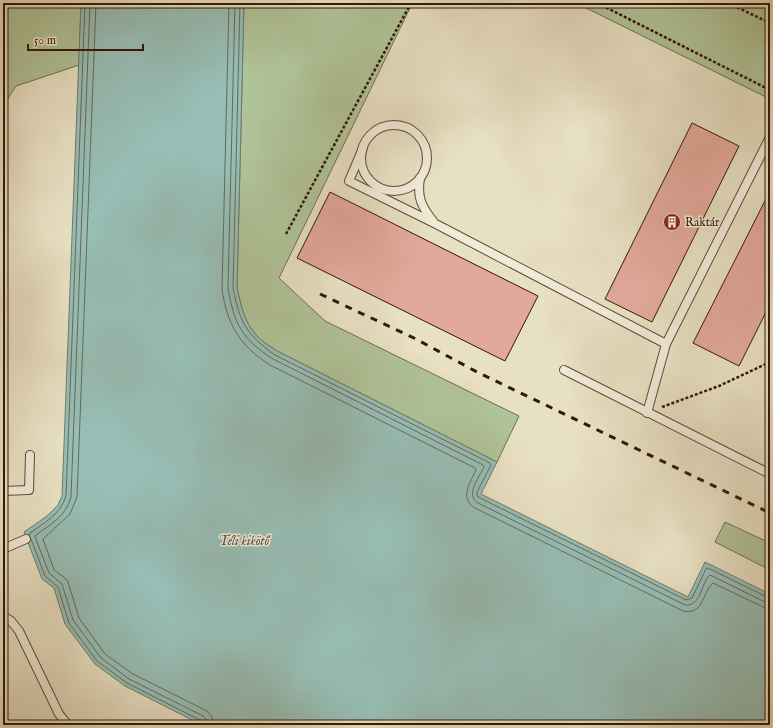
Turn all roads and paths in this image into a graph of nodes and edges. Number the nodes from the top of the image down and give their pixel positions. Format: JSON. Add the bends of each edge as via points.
{"nodes":[{"id":1,"x":411,"y":3,"type":"edge"},
{"id":2,"x":597,"y":3,"type":"edge"},
{"id":3,"x":728,"y":3,"type":"edge"},
{"id":4,"x":770,"y":23,"type":"edge"},
{"id":5,"x":770,"y":90,"type":"edge"},
{"id":6,"x":770,"y":137,"type":"edge"},
{"id":7,"x":363,"y":148,"type":"junction"},
{"id":8,"x":420,"y":178,"type":"junction"},
{"id":9,"x":434,"y":223,"type":"junction"},
{"id":10,"x":286,"y":234,"type":"dead end"},
{"id":11,"x":666,"y":344,"type":"junction"},
{"id":12,"x":770,"y":362,"type":"edge"},
{"id":13,"x":564,"y":370,"type":"dead end"},
{"id":14,"x":647,"y":412,"type":"junction"},
{"id":15,"x":30,"y":455,"type":"dead end"},
{"id":16,"x":770,"y":474,"type":"edge"},
{"id":17,"x":3,"y":492,"type":"edge"},
{"id":18,"x":26,"y":539,"type":"dead end"},
{"id":19,"x":3,"y":549,"type":"edge"},
{"id":20,"x":3,"y":616,"type":"edge"},
{"id":21,"x":68,"y":725,"type":"edge"}],
"edges":[{"from":1,"to":10,"type":"path"},
{"from":2,"to":5,"type":"path"},
{"from":3,"to":4,"type":"path"},
{"from":6,"to":11,"type":"lane"},
{"from":7,"to":8,"type":"lane","via":[[361,158],[364,171],[372,183],[380,188],[390,191],[402,190],[412,186]]},
{"from":7,"to":8,"type":"lane","via":[[373,133],[381,128],[399,126],[410,130],[419,136],[425,146],[427,157]]},
{"from":7,"to":9,"type":"lane","via":[[349,181]]},
{"from":8,"to":9,"type":"lane","via":[[421,203]]},
{"from":9,"to":11,"type":"lane"},
{"from":11,"to":14,"type":"lane"},
{"from":12,"to":14,"type":"path","via":[[719,386]]},
{"from":13,"to":14,"type":"lane"},
{"from":14,"to":16,"type":"lane"},
{"from":15,"to":17,"type":"lane","via":[[29,490]]},
{"from":18,"to":19,"type":"lane"},
{"from":20,"to":21,"type":"lane","via":[[19,631],[59,714]]}]}
